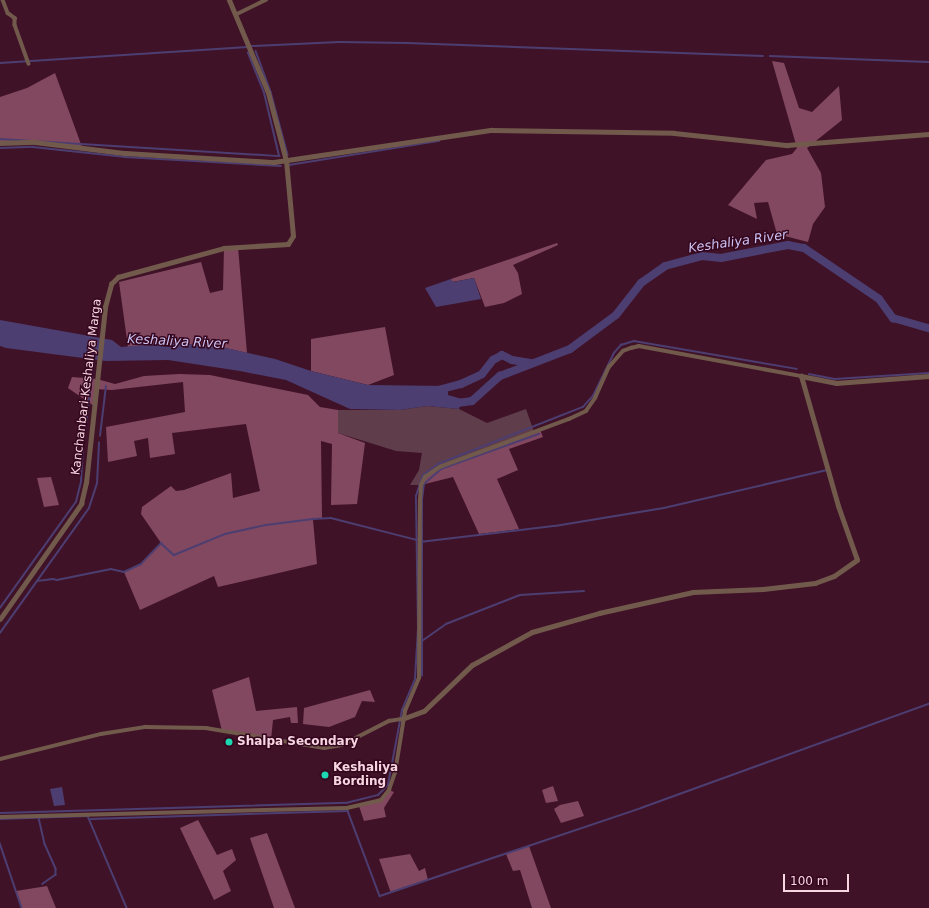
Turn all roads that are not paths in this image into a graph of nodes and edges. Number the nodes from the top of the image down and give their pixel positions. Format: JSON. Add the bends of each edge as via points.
{"nodes":[{"id":1,"x":3,"y":0,"type":"edge"},
{"id":2,"x":229,"y":0,"type":"edge"},
{"id":3,"x":266,"y":0,"type":"edge"},
{"id":4,"x":237,"y":14,"type":"junction"},
{"id":5,"x":29,"y":64,"type":"dead end"},
{"id":6,"x":929,"y":134,"type":"edge"},
{"id":7,"x":0,"y":143,"type":"edge"},
{"id":8,"x":286,"y":161,"type":"junction"},
{"id":9,"x":801,"y":376,"type":"junction"},
{"id":10,"x":929,"y":376,"type":"edge"},
{"id":11,"x":0,"y":619,"type":"edge"},
{"id":12,"x":401,"y":719,"type":"junction"},
{"id":13,"x":0,"y":759,"type":"edge"},
{"id":14,"x":0,"y":817,"type":"edge"}],
"edges":[{"from":1,"to":5,"type":"street","via":[[8,12],[15,18],[15,25]]},
{"from":2,"to":4,"type":"street","name":"Kanchanbari-Keshaliya Marga"},
{"from":3,"to":4,"type":"street"},
{"from":4,"to":8,"type":"street","name":"Kanchanbari-Keshaliya Marga","via":[[268,93]]},
{"from":6,"to":8,"type":"street","via":[[787,145],[754,144],[674,133],[492,130]]},
{"from":7,"to":8,"type":"street","via":[[35,142],[124,153]]},
{"from":8,"to":11,"type":"street","name":"Kanchanbari-Keshaliya Marga","via":[[293,236],[288,244],[224,248],[118,277],[111,284],[95,389],[86,483],[81,504]]},
{"from":9,"to":10,"type":"street","via":[[836,383]]},
{"from":9,"to":12,"type":"street","via":[[639,346],[631,348],[623,351],[610,367],[586,411],[440,467],[425,477],[421,485],[420,500],[419,678]]},
{"from":9,"to":12,"type":"street","via":[[836,499],[857,560],[834,576],[815,583],[763,590],[693,592],[599,613],[532,632],[472,665],[424,711]]},
{"from":12,"to":13,"type":"street","via":[[342,745],[324,748],[206,728],[145,727],[101,734]]},
{"from":12,"to":14,"type":"street","via":[[395,773],[389,790],[381,800],[369,804],[347,808]]}]}
